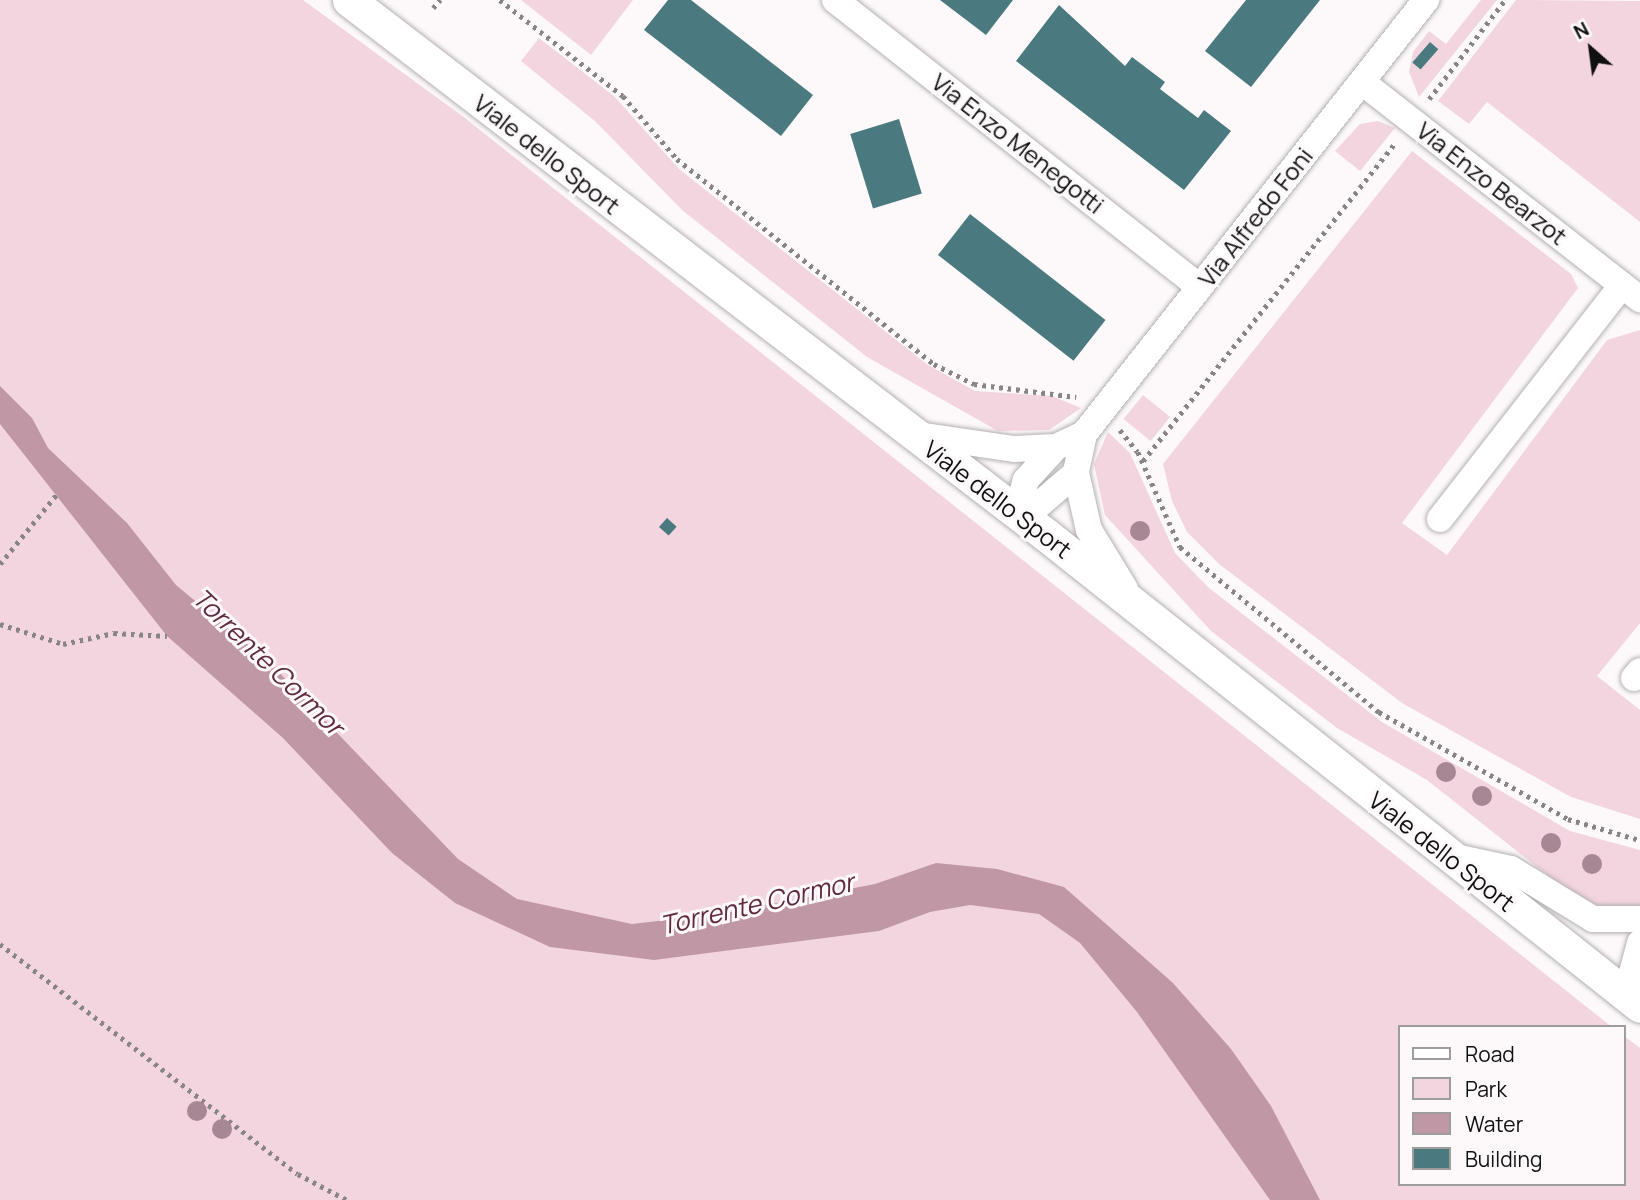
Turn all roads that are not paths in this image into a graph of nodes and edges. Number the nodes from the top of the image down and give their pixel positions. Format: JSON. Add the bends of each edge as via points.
{"nodes":[{"id":1,"x":348,"y":0,"type":"edge"},
{"id":2,"x":835,"y":0,"type":"edge"},
{"id":3,"x":1426,"y":0,"type":"edge"},
{"id":4,"x":1362,"y":82,"type":"junction"},
{"id":5,"x":1200,"y":287,"type":"junction"},
{"id":6,"x":1631,"y":292,"type":"edge"},
{"id":7,"x":913,"y":434,"type":"junction"},
{"id":8,"x":1084,"y":434,"type":"junction"},
{"id":9,"x":1056,"y":447,"type":"junction"},
{"id":10,"x":1076,"y":473,"type":"junction"},
{"id":11,"x":1016,"y":512,"type":"junction"},
{"id":12,"x":1440,"y":519,"type":"dead end"},
{"id":13,"x":1135,"y":605,"type":"junction"},
{"id":14,"x":1446,"y":855,"type":"junction"},
{"id":15,"x":1640,"y":919,"type":"edge"},
{"id":16,"x":1640,"y":943,"type":"edge"},
{"id":17,"x":1635,"y":997,"type":"edge"}],
"edges":[{"from":1,"to":7,"type":"street","name":"Viale dello Sport"},
{"from":2,"to":5,"type":"street","name":"Via Enzo Menegotti"},
{"from":3,"to":4,"type":"street","name":"Via Alfredo Foni"},
{"from":4,"to":5,"type":"street","name":"Via Alfredo Foni"},
{"from":4,"to":6,"type":"street","name":"Via Enzo Bearzot"},
{"from":5,"to":8,"type":"street","name":"Via Alfredo Foni"},
{"from":6,"to":12,"type":"street","name":"Via Enzo Bearzot"},
{"from":7,"to":9,"type":"street","name":"Via Alfredo Foni","via":[[1014,449]]},
{"from":7,"to":11,"type":"street","name":"Viale dello Sport"},
{"from":8,"to":9,"type":"street","name":"Via Alfredo Foni"},
{"from":8,"to":10,"type":"street","name":"Via Alfredo Foni"},
{"from":9,"to":11,"type":"street","name":"Via Alfredo Foni","via":[[1026,480]]},
{"from":10,"to":11,"type":"street","via":[[1035,508]]},
{"from":10,"to":13,"type":"street","name":"Via Alfredo Foni","via":[[1089,530]]},
{"from":11,"to":13,"type":"street","name":"Viale dello Sport"},
{"from":13,"to":14,"type":"street","name":"Viale dello Sport"},
{"from":14,"to":15,"type":"street","via":[[1511,869],[1593,919]]},
{"from":14,"to":17,"type":"street","name":"Viale dello Sport"},
{"from":16,"to":17,"type":"street"}]}
